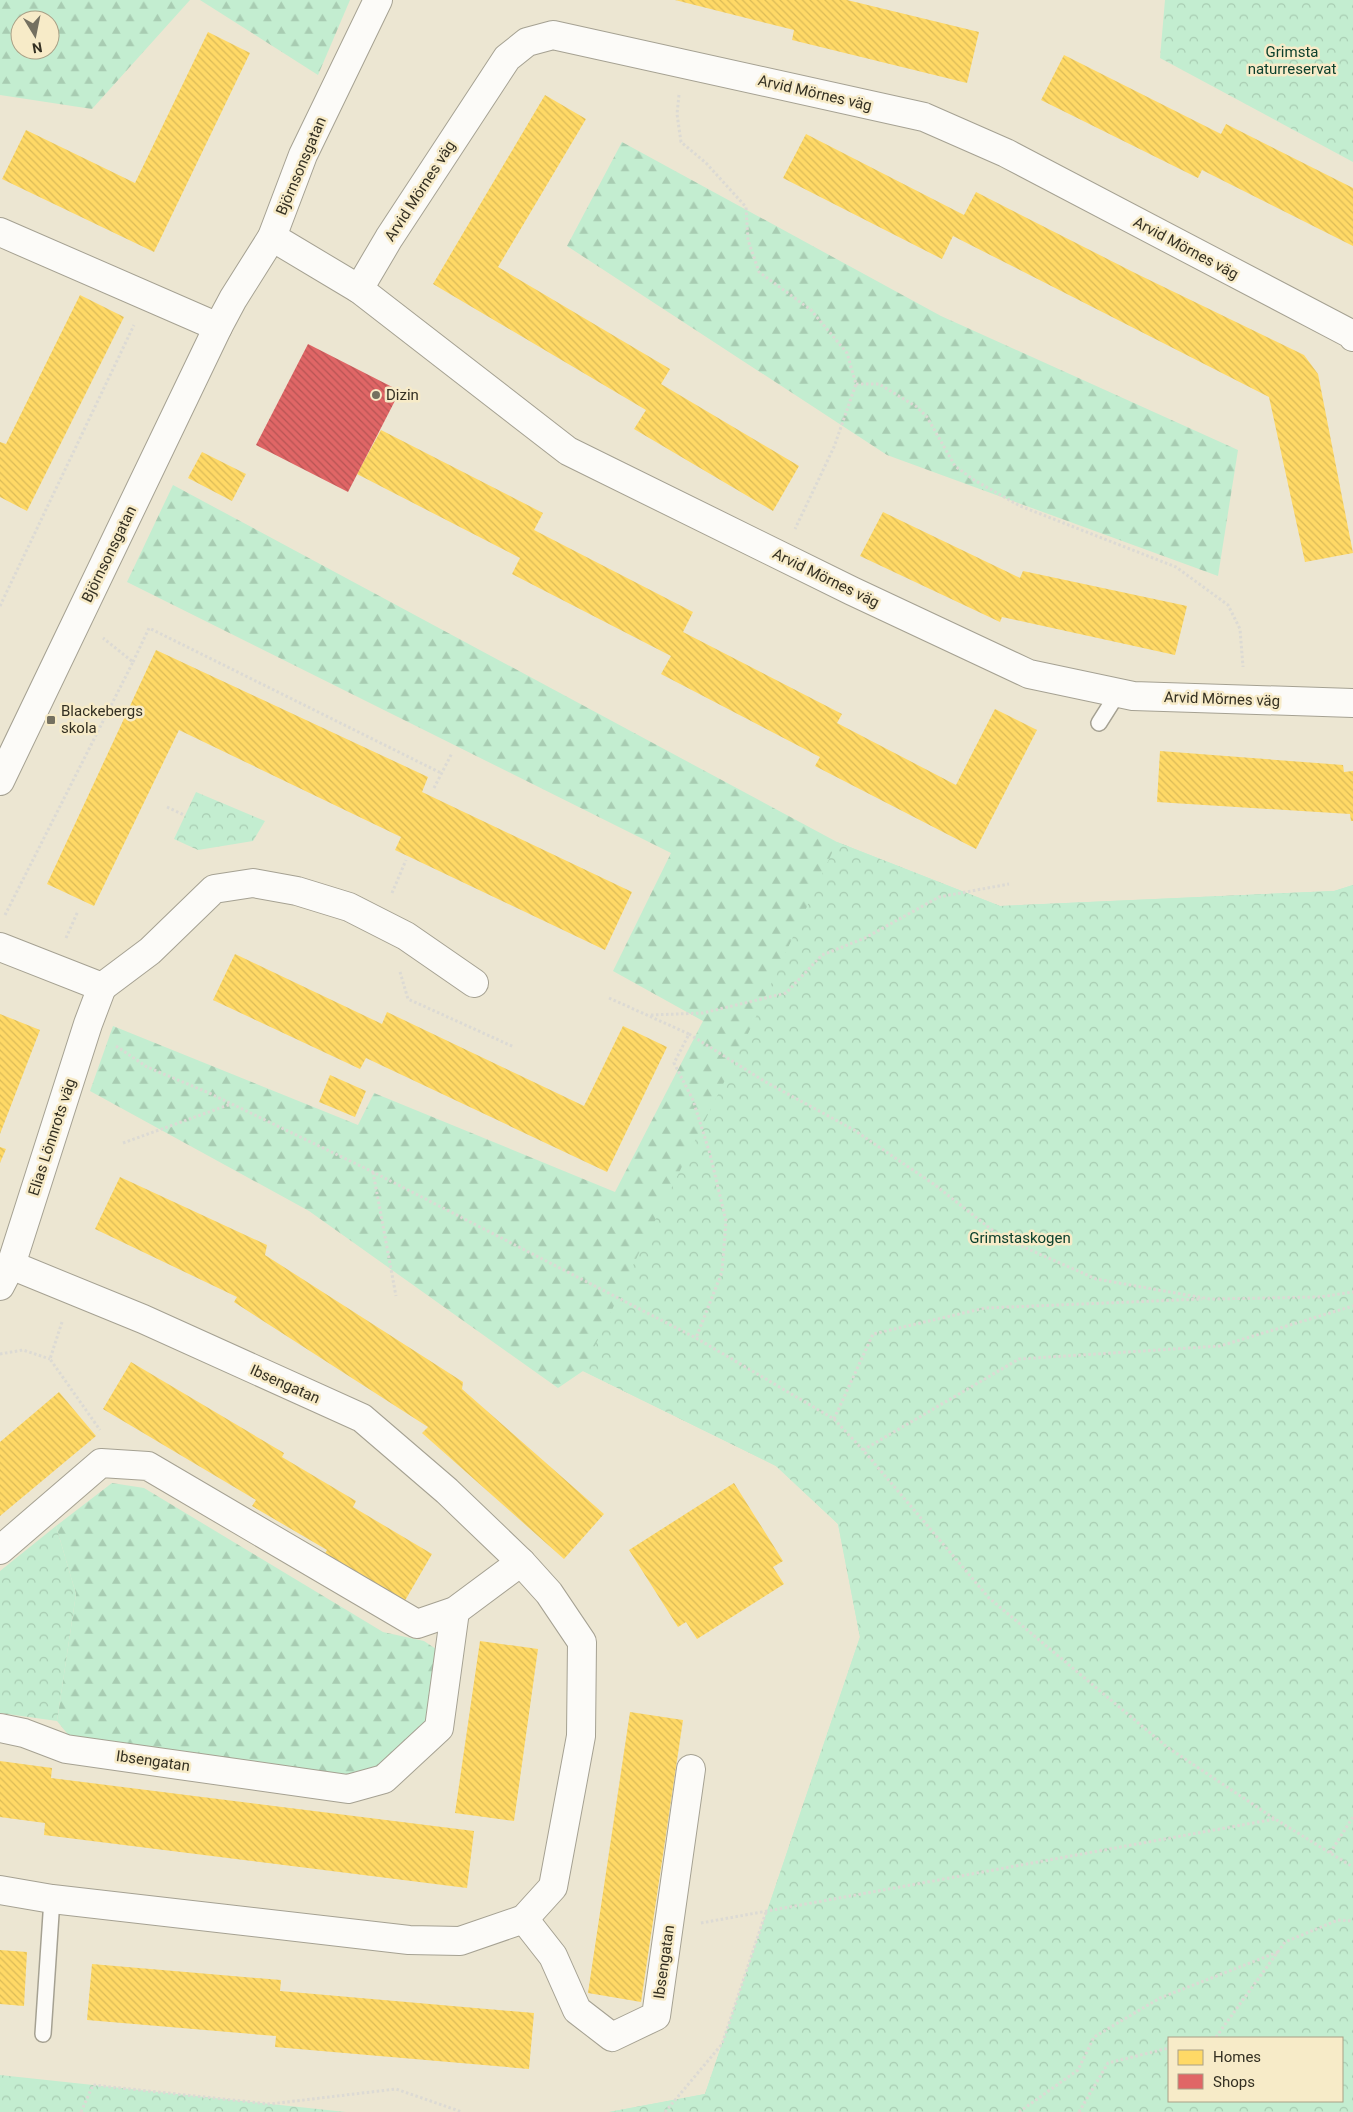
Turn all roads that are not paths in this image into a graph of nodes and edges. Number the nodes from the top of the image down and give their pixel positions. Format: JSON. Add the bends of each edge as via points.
{"nodes":[{"id":1,"x":378,"y":0,"type":"edge"},
{"id":2,"x":0,"y":232,"type":"edge"},
{"id":3,"x":272,"y":236,"type":"junction"},
{"id":4,"x":360,"y":289,"type":"junction"},
{"id":5,"x":218,"y":327,"type":"junction"},
{"id":6,"x":1353,"y":337,"type":"edge"},
{"id":7,"x":1118,"y":693,"type":"junction"},
{"id":8,"x":1353,"y":703,"type":"edge"},
{"id":9,"x":1099,"y":723,"type":"dead end"},
{"id":10,"x":0,"y":781,"type":"edge"},
{"id":11,"x":0,"y":947,"type":"edge"},
{"id":12,"x":474,"y":984,"type":"dead end"},
{"id":13,"x":102,"y":987,"type":"junction"},
{"id":14,"x":6,"y":1275,"type":"edge"},
{"id":15,"x":0,"y":1550,"type":"edge"},
{"id":16,"x":521,"y":1562,"type":"junction"},
{"id":17,"x":455,"y":1611,"type":"junction"},
{"id":18,"x":0,"y":1728,"type":"edge"},
{"id":19,"x":691,"y":1769,"type":"dead end"},
{"id":20,"x":0,"y":1890,"type":"edge"},
{"id":21,"x":52,"y":1899,"type":"junction"},
{"id":22,"x":524,"y":1919,"type":"junction"},
{"id":23,"x":43,"y":2034,"type":"dead end"}],
"edges":[{"from":1,"to":3,"type":"street","name":"Björnsonsgatan","via":[[303,155]]},
{"from":2,"to":5,"type":"street"},
{"from":3,"to":4,"type":"street","name":"Arvid Mörnes väg"},
{"from":3,"to":5,"type":"street","name":"Björnsonsgatan"},
{"from":4,"to":6,"type":"street","name":"Arvid Mörnes väg","via":[[389,238],[507,58],[527,42],[553,35],[924,117],[1006,153]]},
{"from":4,"to":7,"type":"street","name":"Arvid Mörnes väg","via":[[568,451],[1029,674]]},
{"from":5,"to":10,"type":"street","name":"Björnsonsgatan"},
{"from":7,"to":8,"type":"street","name":"Arvid Mörnes väg"},
{"from":7,"to":9,"type":"lane"},
{"from":11,"to":13,"type":"street"},
{"from":12,"to":13,"type":"street","via":[[406,936],[349,908],[297,891],[253,883],[214,889],[150,951]]},
{"from":13,"to":14,"type":"street","name":"Elias Lönnrots väg"},
{"from":14,"to":16,"type":"street","name":"Ibsengatan","via":[[72,1290],[362,1418],[448,1491]]},
{"from":15,"to":17,"type":"street","via":[[101,1463],[148,1466],[416,1624]]},
{"from":16,"to":17,"type":"street"},
{"from":16,"to":22,"type":"street","name":"Ibsengatan","via":[[549,1593],[582,1642],[581,1736],[554,1887]]},
{"from":17,"to":18,"type":"street","name":"Ibsengatan","via":[[439,1728],[384,1779],[348,1789],[66,1749],[24,1733]]},
{"from":19,"to":22,"type":"street","name":"Ibsengatan","via":[[656,2016],[612,2038],[577,2010],[553,1956]]},
{"from":20,"to":21,"type":"street","name":"Ibsengatan"},
{"from":21,"to":22,"type":"street","name":"Ibsengatan","via":[[409,1940],[460,1941]]},
{"from":21,"to":23,"type":"lane"}]}
